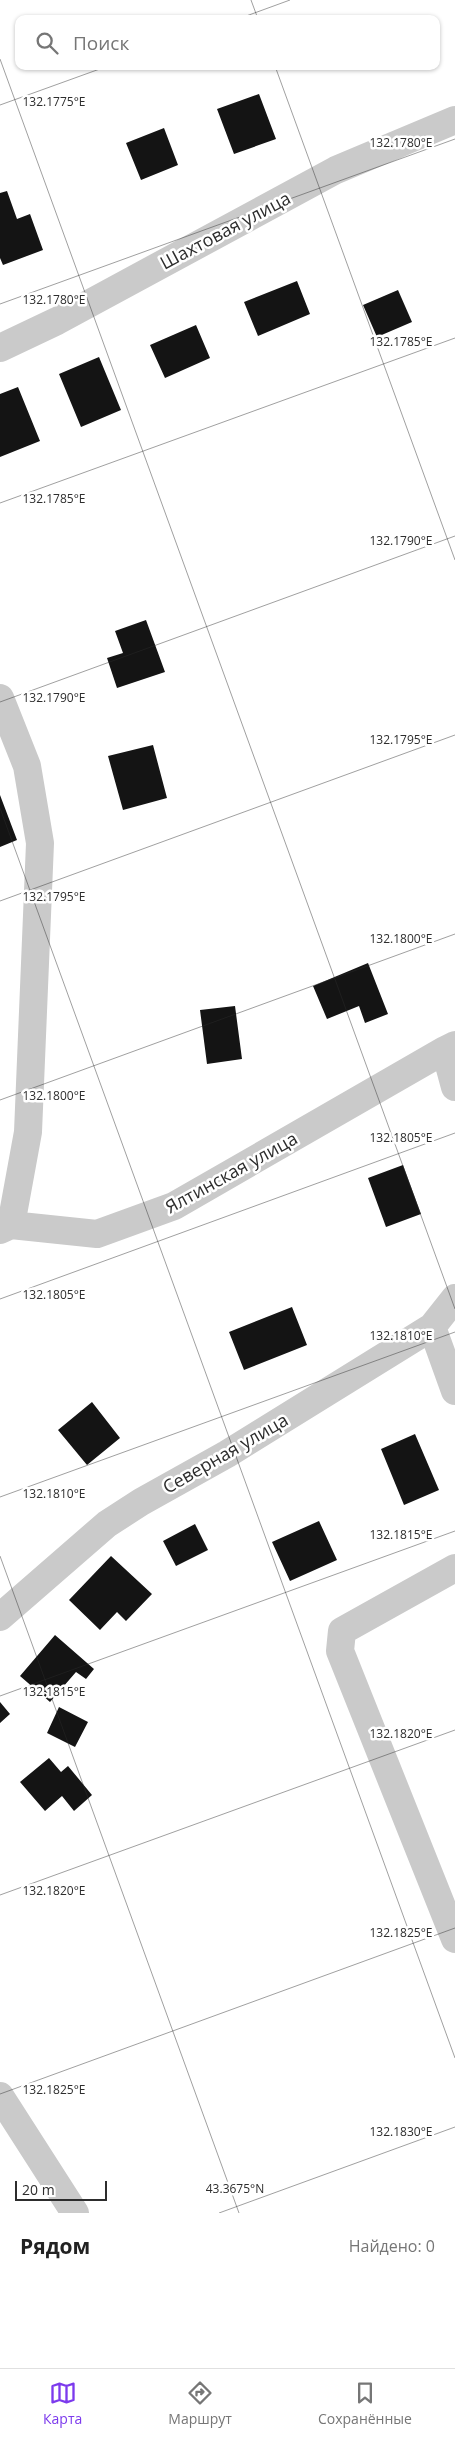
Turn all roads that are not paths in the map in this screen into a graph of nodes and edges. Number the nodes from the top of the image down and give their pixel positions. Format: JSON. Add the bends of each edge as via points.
{"nodes":[{"id":1,"x":455,"y":120,"type":"edge"},
{"id":2,"x":0,"y":348,"type":"edge"},
{"id":3,"x":0,"y":698,"type":"edge"},
{"id":4,"x":450,"y":1048,"type":"edge"},
{"id":5,"x":455,"y":1088,"type":"edge"},
{"id":6,"x":5,"y":1227,"type":"edge"},
{"id":7,"x":455,"y":1298,"type":"edge"},
{"id":8,"x":432,"y":1327,"type":"junction"},
{"id":9,"x":455,"y":1391,"type":"edge"},
{"id":10,"x":455,"y":1568,"type":"edge"},
{"id":11,"x":0,"y":1617,"type":"edge"},
{"id":12,"x":455,"y":1939,"type":"edge"},
{"id":13,"x":0,"y":2096,"type":"edge"},
{"id":14,"x":75,"y":2213,"type":"edge"}],
"edges":[{"from":1,"to":2,"type":"street","name":"Шахтовая улица","via":[[336,170],[66,316]]},
{"from":3,"to":6,"type":"street","via":[[27,766],[40,844],[28,1132]]},
{"from":4,"to":5,"type":"street"},
{"from":4,"to":6,"type":"street","name":"Ялтинская улица","via":[[174,1206],[97,1234]]},
{"from":7,"to":8,"type":"street","name":"Северная улица"},
{"from":8,"to":9,"type":"street"},
{"from":8,"to":11,"type":"street","name":"Северная улица","via":[[107,1524]]},
{"from":10,"to":12,"type":"street","via":[[342,1631],[340,1651]]},
{"from":13,"to":14,"type":"street"}]}
